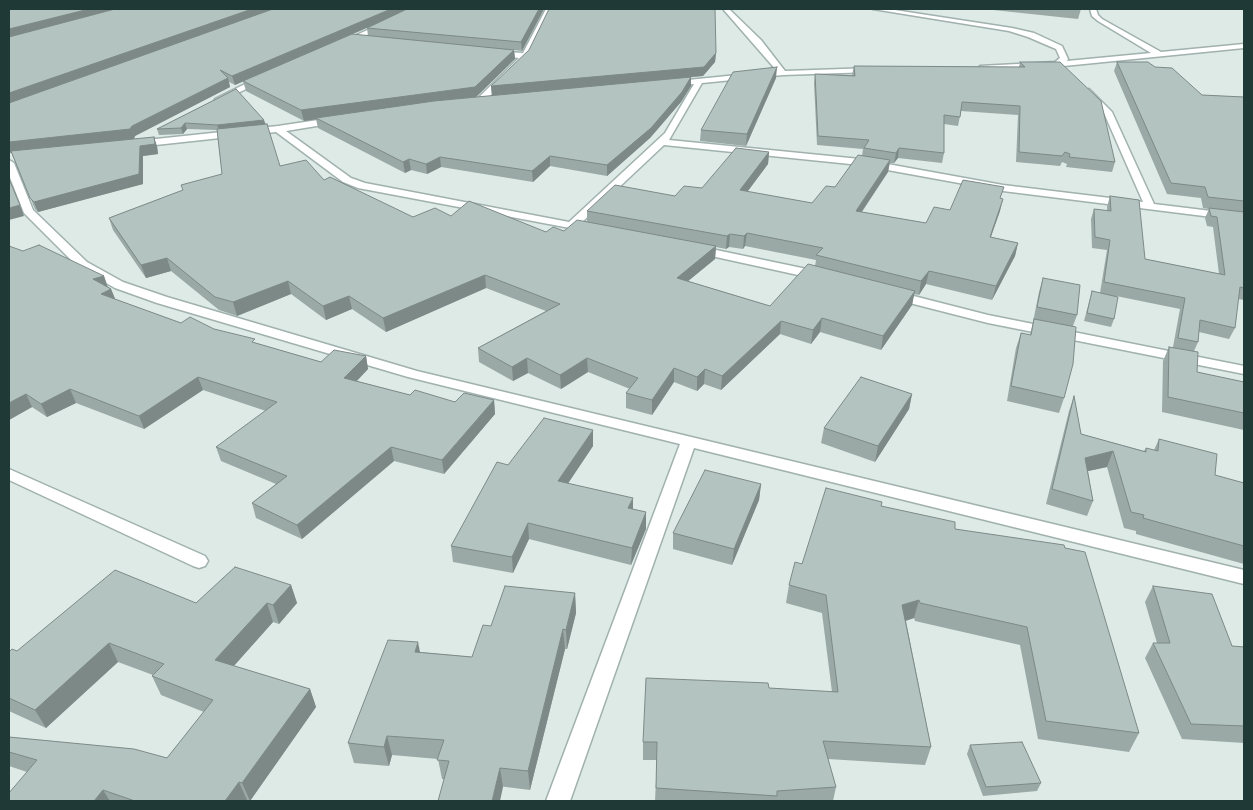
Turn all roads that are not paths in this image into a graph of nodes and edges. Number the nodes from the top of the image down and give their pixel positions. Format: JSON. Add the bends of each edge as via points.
{"nodes":[{"id":1,"x":418,"y":9,"type":"edge"},
{"id":2,"x":550,"y":9,"type":"edge"},
{"id":3,"x":726,"y":9,"type":"edge"},
{"id":4,"x":876,"y":9,"type":"edge"},
{"id":5,"x":1093,"y":9,"type":"edge"},
{"id":6,"x":353,"y":39,"type":"junction"},
{"id":7,"x":372,"y":41,"type":"edge"},
{"id":8,"x":336,"y":46,"type":"edge"},
{"id":9,"x":1244,"y":46,"type":"edge"},
{"id":10,"x":487,"y":52,"type":"edge"},
{"id":11,"x":1159,"y":54,"type":"junction"},
{"id":12,"x":525,"y":56,"type":"junction"},
{"id":13,"x":1057,"y":64,"type":"junction"},
{"id":14,"x":969,"y":68,"type":"edge"},
{"id":15,"x":886,"y":69,"type":"edge"},
{"id":16,"x":784,"y":73,"type":"junction"},
{"id":17,"x":268,"y":76,"type":"edge"},
{"id":18,"x":1071,"y":76,"type":"edge"},
{"id":19,"x":699,"y":82,"type":"junction"},
{"id":20,"x":659,"y":85,"type":"edge"},
{"id":21,"x":1085,"y":88,"type":"edge"},
{"id":22,"x":500,"y":99,"type":"edge"},
{"id":23,"x":208,"y":105,"type":"edge"},
{"id":24,"x":347,"y":119,"type":"edge"},
{"id":25,"x":278,"y":129,"type":"junction"},
{"id":26,"x":156,"y":131,"type":"edge"},
{"id":27,"x":662,"y":142,"type":"junction"},
{"id":28,"x":12,"y":159,"type":"edge"},
{"id":29,"x":1150,"y":206,"type":"junction"},
{"id":30,"x":1244,"y":218,"type":"edge"},
{"id":31,"x":572,"y":225,"type":"junction"},
{"id":32,"x":602,"y":231,"type":"edge"},
{"id":33,"x":689,"y":248,"type":"edge"},
{"id":34,"x":835,"y":280,"type":"edge"},
{"id":35,"x":883,"y":292,"type":"edge"},
{"id":36,"x":1244,"y":370,"type":"edge"},
{"id":37,"x":688,"y":443,"type":"junction"},
{"id":38,"x":9,"y":474,"type":"edge"},
{"id":39,"x":199,"y":561,"type":"dead end"},
{"id":40,"x":1244,"y":577,"type":"edge"},
{"id":41,"x":558,"y":801,"type":"edge"}],
"edges":[{"from":1,"to":6,"type":"street"},
{"from":2,"to":12,"type":"street"},
{"from":3,"to":16,"type":"street"},
{"from":4,"to":13,"type":"street","via":[[1031,35],[1059,48],[1064,59]]},
{"from":5,"to":11,"type":"street","via":[[1100,20]]},
{"from":6,"to":7,"type":"street"},
{"from":6,"to":8,"type":"street"},
{"from":9,"to":11,"type":"street"},
{"from":10,"to":12,"type":"street"},
{"from":11,"to":13,"type":"street"},
{"from":12,"to":22,"type":"street","via":[[476,101]]},
{"from":13,"to":14,"type":"street"},
{"from":13,"to":18,"type":"street"},
{"from":15,"to":16,"type":"street"},
{"from":16,"to":19,"type":"street"},
{"from":17,"to":23,"type":"street"},
{"from":19,"to":20,"type":"street"},
{"from":19,"to":27,"type":"street","via":[[675,127]]},
{"from":21,"to":29,"type":"street","via":[[1108,112]]},
{"from":24,"to":25,"type":"street"},
{"from":25,"to":26,"type":"street","via":[[130,145]]},
{"from":25,"to":31,"type":"street","via":[[347,180],[362,186]]},
{"from":27,"to":29,"type":"street","via":[[860,162],[1003,188]]},
{"from":27,"to":31,"type":"street"},
{"from":28,"to":37,"type":"street","via":[[28,211],[83,265],[119,285],[413,374]]},
{"from":29,"to":30,"type":"street"},
{"from":31,"to":32,"type":"street"},
{"from":33,"to":34,"type":"street"},
{"from":35,"to":36,"type":"street","via":[[988,319]]},
{"from":37,"to":40,"type":"street"},
{"from":37,"to":41,"type":"street"},
{"from":38,"to":39,"type":"street"}]}
